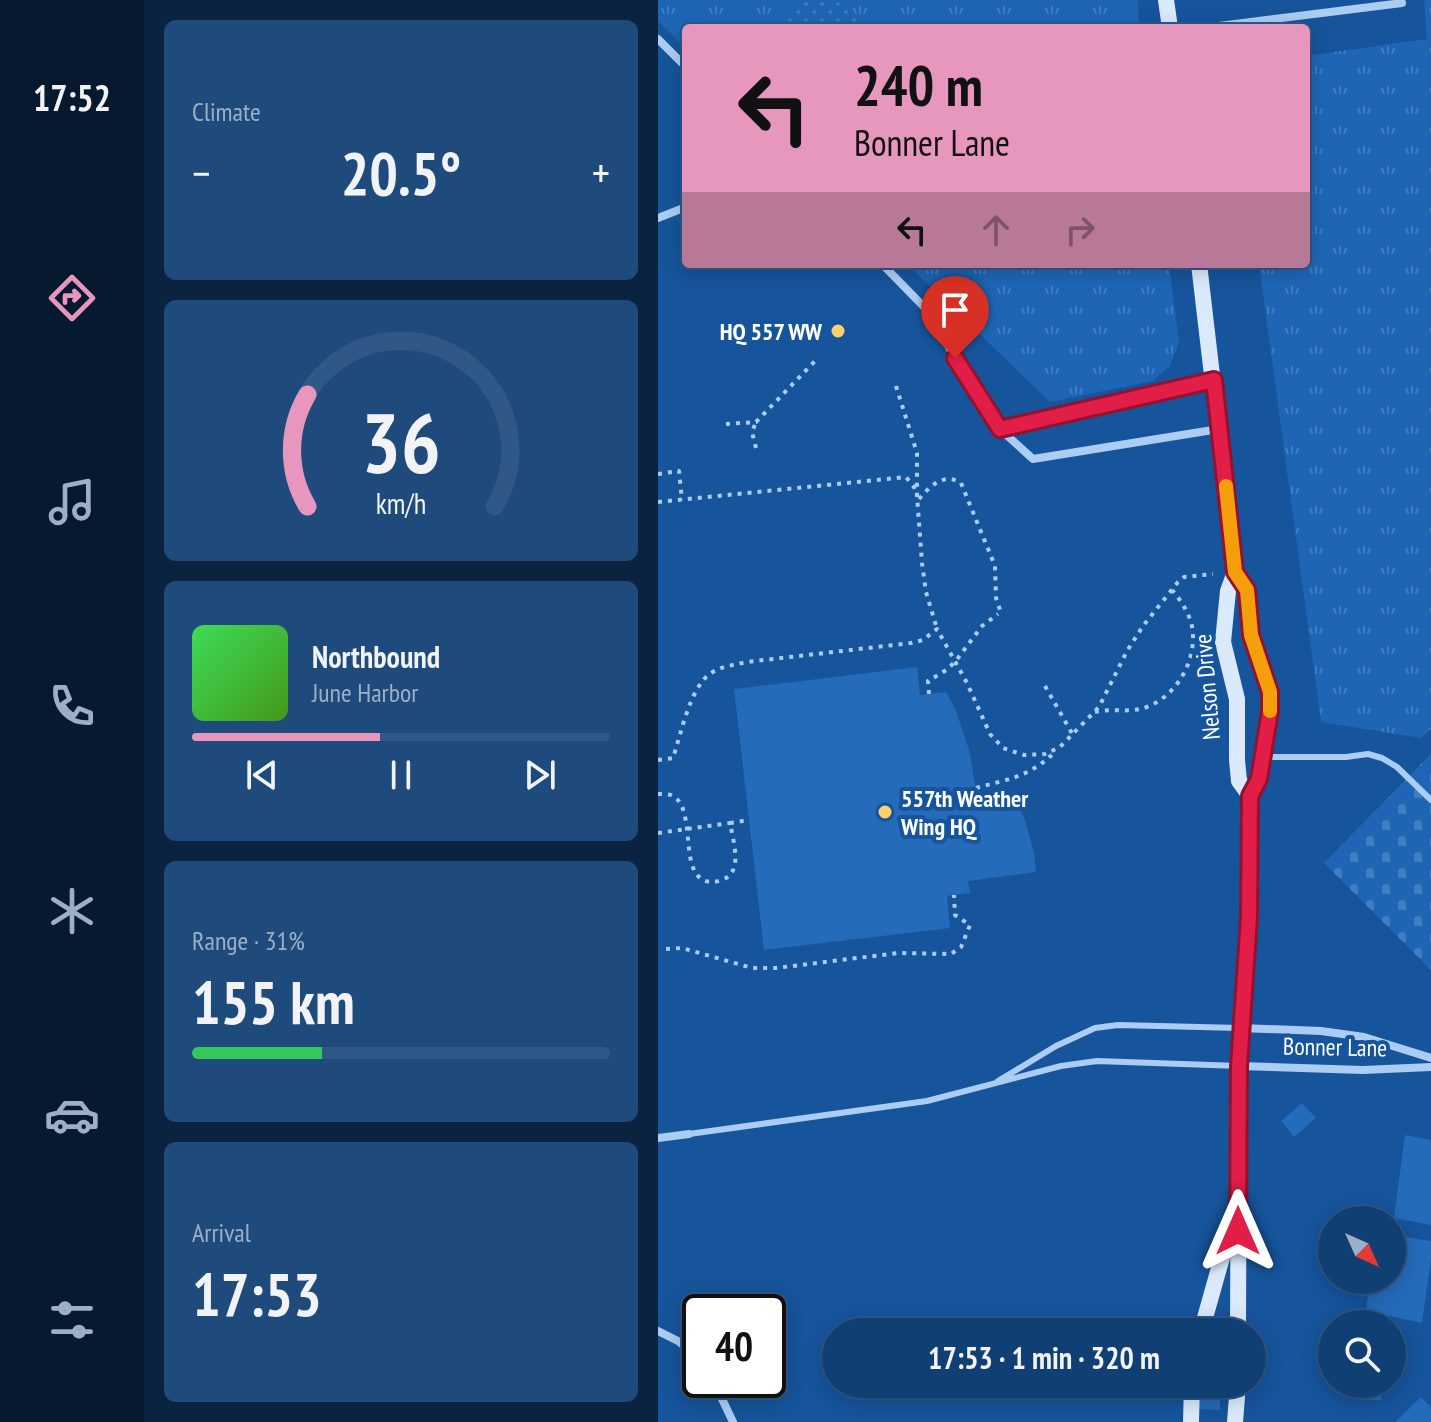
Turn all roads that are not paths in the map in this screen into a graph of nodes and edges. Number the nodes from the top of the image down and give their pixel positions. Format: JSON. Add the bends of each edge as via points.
{"nodes":[{"id":1,"x":1166,"y":0,"type":"edge"},
{"id":2,"x":1402,"y":3,"type":"dead end"},
{"id":3,"x":1169,"y":24,"type":"edge"},
{"id":4,"x":1235,"y":24,"type":"edge"},
{"id":5,"x":658,"y":39,"type":"edge"},
{"id":6,"x":682,"y":63,"type":"edge"},
{"id":7,"x":682,"y":209,"type":"edge"},
{"id":8,"x":658,"y":218,"type":"edge"},
{"id":9,"x":886,"y":268,"type":"edge"},
{"id":10,"x":1200,"y":268,"type":"edge"},
{"id":11,"x":1214,"y":380,"type":"junction"},
{"id":12,"x":1220,"y":428,"type":"junction"},
{"id":13,"x":1000,"y":429,"type":"junction"},
{"id":14,"x":1235,"y":572,"type":"junction"},
{"id":15,"x":1263,"y":757,"type":"junction"},
{"id":16,"x":1250,"y":796,"type":"junction"},
{"id":17,"x":1431,"y":800,"type":"edge"},
{"id":18,"x":1240,"y":1028,"type":"junction"},
{"id":19,"x":1431,"y":1058,"type":"edge"},
{"id":20,"x":1239,"y":1066,"type":"junction"},
{"id":21,"x":1431,"y":1067,"type":"edge"},
{"id":22,"x":989,"y":1086,"type":"junction"},
{"id":23,"x":689,"y":1134,"type":"joint"},
{"id":24,"x":658,"y":1138,"type":"edge"},
{"id":25,"x":1238,"y":1201,"type":"junction"},
{"id":26,"x":1205,"y":1318,"type":"edge"},
{"id":27,"x":1238,"y":1318,"type":"edge"},
{"id":28,"x":658,"y":1331,"type":"edge"},
{"id":29,"x":682,"y":1344,"type":"edge"},
{"id":30,"x":722,"y":1398,"type":"edge"},
{"id":31,"x":1192,"y":1398,"type":"edge"},
{"id":32,"x":1237,"y":1398,"type":"edge"},
{"id":33,"x":733,"y":1422,"type":"edge"},
{"id":34,"x":1191,"y":1422,"type":"edge"},
{"id":35,"x":1235,"y":1422,"type":"edge"}],
"edges":[{"from":1,"to":3,"type":"street"},
{"from":2,"to":4,"type":"street"},
{"from":5,"to":6,"type":"street"},
{"from":7,"to":8,"type":"street"},
{"from":9,"to":13,"type":"street","via":[[929,312]]},
{"from":10,"to":11,"type":"street","name":"Nelson Drive"},
{"from":11,"to":12,"type":"street","name":"Nelson Drive"},
{"from":11,"to":13,"type":"street"},
{"from":12,"to":13,"type":"street","via":[[1033,459]]},
{"from":12,"to":14,"type":"street","name":"Nelson Drive"},
{"from":14,"to":15,"type":"street","name":"Nelson Drive","via":[[1247,590],[1251,635],[1270,692]]},
{"from":14,"to":16,"type":"street","name":"Nelson Drive","via":[[1223,642],[1237,699],[1239,781]]},
{"from":15,"to":16,"type":"street","name":"Nelson Drive"},
{"from":15,"to":17,"type":"lane","via":[[1368,754],[1397,767]]},
{"from":16,"to":18,"type":"street","name":"Nelson Drive","via":[[1249,917]]},
{"from":18,"to":19,"type":"street","name":"Bonner Lane","via":[[1364,1037]]},
{"from":18,"to":20,"type":"street","name":"Nelson Drive"},
{"from":18,"to":22,"type":"lane","via":[[1095,1028]]},
{"from":20,"to":21,"type":"street","name":"Bonner Lane"},
{"from":20,"to":22,"type":"lane","via":[[1097,1061]]},
{"from":20,"to":25,"type":"street","name":"Nelson Drive"},
{"from":22,"to":23,"type":"lane","via":[[927,1101]]},
{"from":23,"to":24,"type":"street"},
{"from":25,"to":26,"type":"street","name":"Nelson Drive"},
{"from":25,"to":27,"type":"street","name":"Nelson Drive"},
{"from":28,"to":29,"type":"street"},
{"from":30,"to":33,"type":"street"},
{"from":31,"to":34,"type":"street"},
{"from":32,"to":35,"type":"street"}]}
